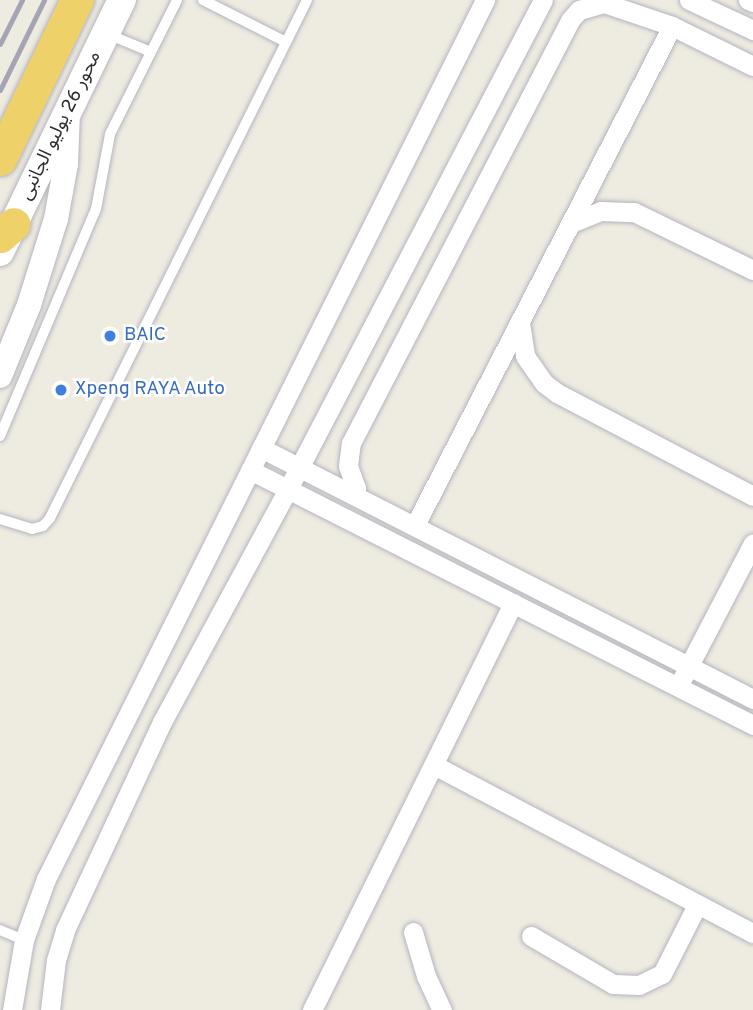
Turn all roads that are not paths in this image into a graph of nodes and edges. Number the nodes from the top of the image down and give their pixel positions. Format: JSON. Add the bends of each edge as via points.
{"nodes":[{"id":1,"x":77,"y":0,"type":"edge"},
{"id":2,"x":122,"y":0,"type":"edge"},
{"id":3,"x":177,"y":0,"type":"edge"},
{"id":4,"x":203,"y":0,"type":"edge"},
{"id":5,"x":307,"y":0,"type":"edge"},
{"id":6,"x":485,"y":0,"type":"edge"},
{"id":7,"x":543,"y":0,"type":"edge"},
{"id":8,"x":689,"y":0,"type":"edge"},
{"id":9,"x":672,"y":26,"type":"junction"},
{"id":10,"x":753,"y":30,"type":"edge"},
{"id":11,"x":106,"y":33,"type":"junction"},
{"id":12,"x":286,"y":42,"type":"junction"},
{"id":13,"x":151,"y":52,"type":"junction"},
{"id":14,"x":753,"y":66,"type":"edge"},
{"id":15,"x":69,"y":109,"type":"junction"},
{"id":16,"x":0,"y":159,"type":"edge"},
{"id":17,"x":571,"y":223,"type":"junction"},
{"id":18,"x":5,"y":237,"type":"edge"},
{"id":19,"x":753,"y":270,"type":"edge"},
{"id":20,"x":520,"y":323,"type":"junction"},
{"id":21,"x":0,"y":376,"type":"edge"},
{"id":22,"x":0,"y":436,"type":"edge"},
{"id":23,"x":261,"y":448,"type":"junction"},
{"id":24,"x":299,"y":467,"type":"junction"},
{"id":25,"x":250,"y":470,"type":"junction"},
{"id":26,"x":288,"y":489,"type":"junction"},
{"id":27,"x":353,"y":494,"type":"junction"},
{"id":28,"x":753,"y":496,"type":"edge"},
{"id":29,"x":0,"y":519,"type":"edge"},
{"id":30,"x":415,"y":525,"type":"junction"},
{"id":31,"x":753,"y":543,"type":"edge"},
{"id":32,"x":513,"y":603,"type":"junction"},
{"id":33,"x":688,"y":667,"type":"junction"},
{"id":34,"x":709,"y":677,"type":"junction"},
{"id":35,"x":678,"y":687,"type":"junction"},
{"id":36,"x":699,"y":698,"type":"junction"},
{"id":37,"x":753,"y":699,"type":"edge"},
{"id":38,"x":753,"y":725,"type":"edge"},
{"id":39,"x":434,"y":765,"type":"junction"},
{"id":40,"x":697,"y":905,"type":"junction"},
{"id":41,"x":0,"y":930,"type":"edge"},
{"id":42,"x":413,"y":932,"type":"dead end"},
{"id":43,"x":753,"y":933,"type":"edge"},
{"id":44,"x":531,"y":936,"type":"dead end"},
{"id":45,"x":24,"y":940,"type":"junction"},
{"id":46,"x":435,"y":1006,"type":"edge"},
{"id":47,"x":12,"y":1010,"type":"edge"},
{"id":48,"x":50,"y":1010,"type":"edge"},
{"id":49,"x":313,"y":1010,"type":"edge"}],
"edges":[{"from":1,"to":16,"type":"highway"},
{"from":2,"to":11,"type":"main road","name":"محور 26 يوليو الجانبى"},
{"from":3,"to":13,"type":"lane"},
{"from":4,"to":12,"type":"lane"},
{"from":5,"to":12,"type":"lane"},
{"from":6,"to":23,"type":"street"},
{"from":7,"to":24,"type":"street"},
{"from":8,"to":10,"type":"street"},
{"from":9,"to":14,"type":"street"},
{"from":9,"to":17,"type":"street"},
{"from":9,"to":27,"type":"street","via":[[604,3],[579,10],[570,20],[351,443],[348,466],[356,488]]},
{"from":11,"to":13,"type":"lane"},
{"from":11,"to":15,"type":"main road","name":"محور 26 يوليو الجانبى"},
{"from":12,"to":29,"type":"lane","via":[[51,518],[32,529]]},
{"from":13,"to":22,"type":"lane","via":[[110,134],[96,209]]},
{"from":15,"to":18,"type":"main road","name":"محور 26 يوليو الجانبى"},
{"from":15,"to":21,"type":"street","via":[[56,219],[33,295]]},
{"from":17,"to":19,"type":"street","via":[[601,211],[634,212]]},
{"from":17,"to":20,"type":"street"},
{"from":20,"to":28,"type":"street","via":[[525,356],[557,393]]},
{"from":20,"to":30,"type":"street"},
{"from":23,"to":24,"type":"street"},
{"from":23,"to":25,"type":"street"},
{"from":24,"to":26,"type":"street"},
{"from":24,"to":27,"type":"street"},
{"from":25,"to":26,"type":"street"},
{"from":25,"to":45,"type":"street","via":[[46,879]]},
{"from":26,"to":32,"type":"street"},
{"from":26,"to":48,"type":"street","via":[[162,722],[78,902],[57,960]]},
{"from":27,"to":30,"type":"street"},
{"from":30,"to":33,"type":"street"},
{"from":31,"to":33,"type":"street"},
{"from":32,"to":35,"type":"street"},
{"from":32,"to":39,"type":"street"},
{"from":33,"to":34,"type":"street"},
{"from":33,"to":35,"type":"street"},
{"from":34,"to":36,"type":"street"},
{"from":34,"to":37,"type":"street"},
{"from":35,"to":36,"type":"street"},
{"from":36,"to":38,"type":"street"},
{"from":39,"to":40,"type":"street"},
{"from":39,"to":49,"type":"street"},
{"from":40,"to":43,"type":"street"},
{"from":40,"to":44,"type":"street","via":[[662,974],[639,985],[613,984]]},
{"from":41,"to":45,"type":"lane"},
{"from":42,"to":46,"type":"street"},
{"from":45,"to":47,"type":"street"}]}
